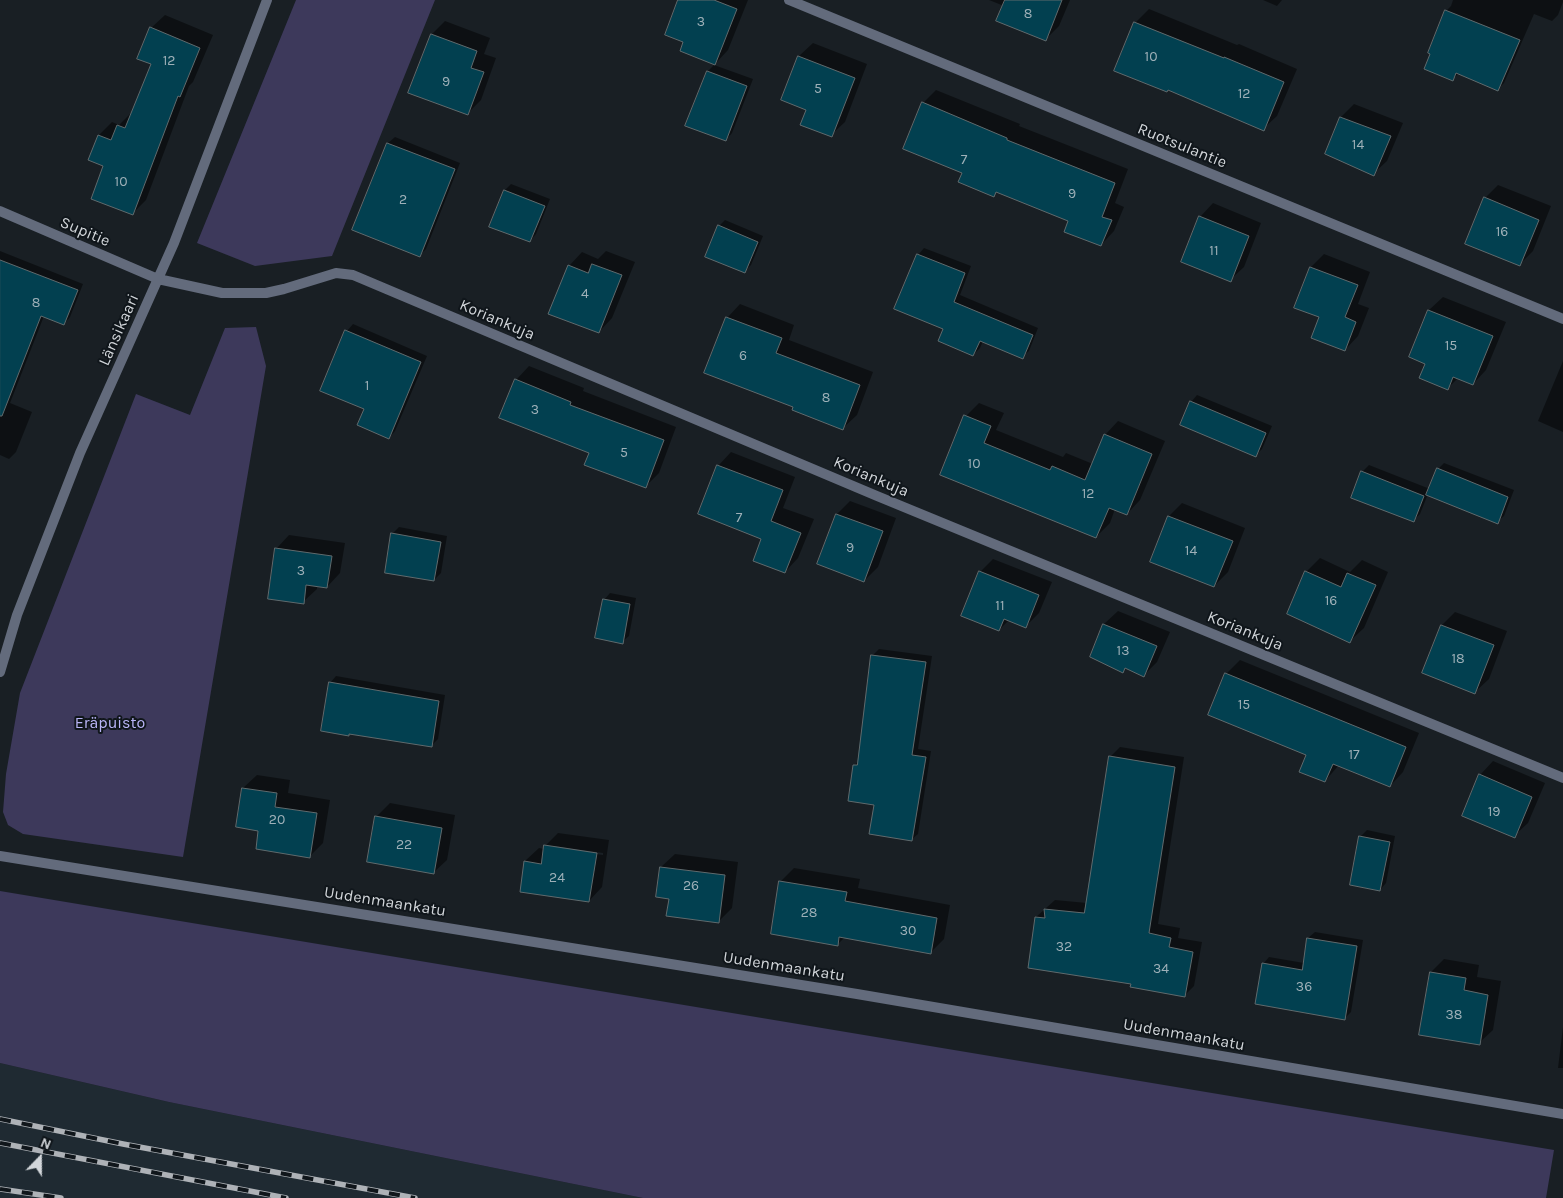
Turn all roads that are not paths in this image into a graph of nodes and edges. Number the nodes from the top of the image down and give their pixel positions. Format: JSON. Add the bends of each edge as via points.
{"nodes":[{"id":1,"x":267,"y":0,"type":"edge"},
{"id":2,"x":789,"y":0,"type":"edge"},
{"id":3,"x":0,"y":212,"type":"edge"},
{"id":4,"x":158,"y":279,"type":"junction"},
{"id":5,"x":1563,"y":319,"type":"edge"},
{"id":6,"x":0,"y":672,"type":"edge"},
{"id":7,"x":1563,"y":778,"type":"edge"},
{"id":8,"x":0,"y":856,"type":"edge"},
{"id":9,"x":1563,"y":1114,"type":"edge"}],
"edges":[{"from":1,"to":4,"type":"street","name":"Länsikaari"},
{"from":2,"to":5,"type":"street","name":"Ruotsulantie"},
{"from":3,"to":4,"type":"street","name":"Supitie"},
{"from":4,"to":6,"type":"street","name":"Länsikaari","via":[[80,453],[16,615]]},
{"from":4,"to":7,"type":"street","name":"Koriankuja","via":[[222,293],[266,293],[336,273],[353,275],[877,496]]},
{"from":8,"to":9,"type":"street","name":"Uudenmaankatu","via":[[828,989]]}]}
